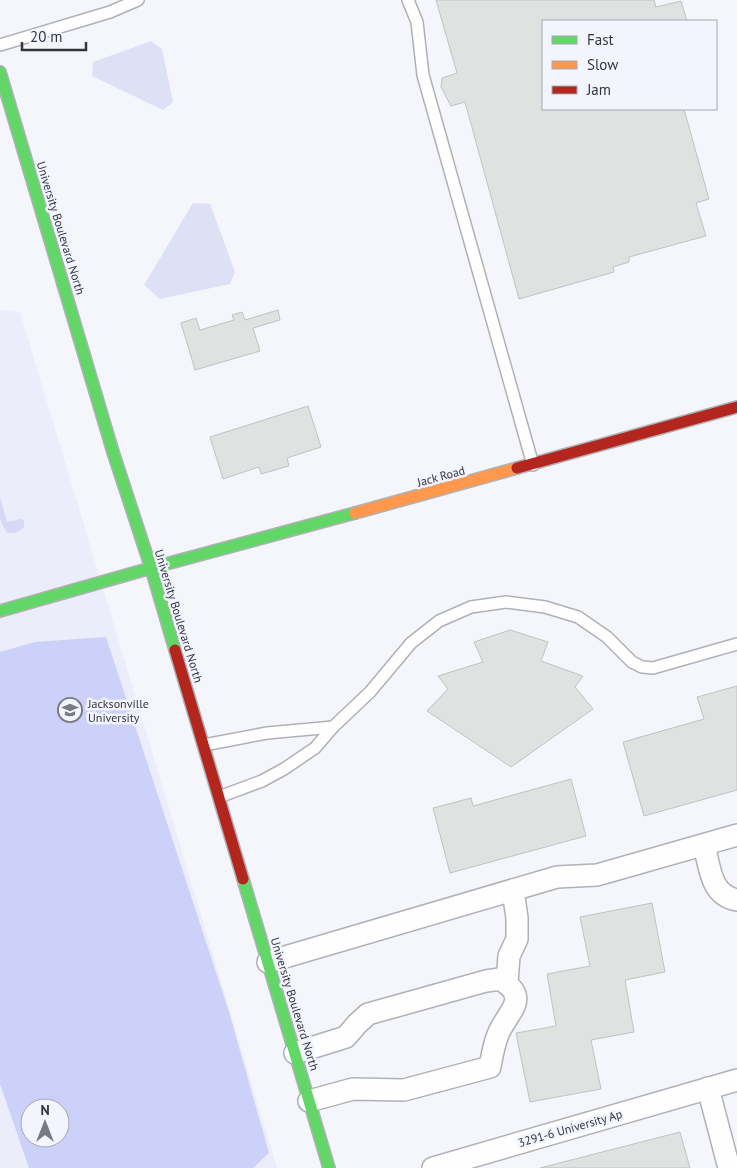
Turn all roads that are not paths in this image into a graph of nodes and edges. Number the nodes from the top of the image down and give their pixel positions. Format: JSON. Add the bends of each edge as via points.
{"nodes":[{"id":1,"x":138,"y":0,"type":"edge"},
{"id":2,"x":408,"y":0,"type":"edge"},
{"id":3,"x":0,"y":45,"type":"edge"},
{"id":4,"x":0,"y":72,"type":"edge"},
{"id":5,"x":737,"y":407,"type":"edge"},
{"id":6,"x":533,"y":465,"type":"junction"},
{"id":7,"x":151,"y":568,"type":"junction"},
{"id":8,"x":0,"y":611,"type":"edge"},
{"id":9,"x":737,"y":644,"type":"edge"},
{"id":10,"x":333,"y":727,"type":"junction"},
{"id":11,"x":204,"y":745,"type":"junction"},
{"id":12,"x":219,"y":797,"type":"junction"},
{"id":13,"x":737,"y":835,"type":"edge"},
{"id":14,"x":704,"y":845,"type":"junction"},
{"id":15,"x":513,"y":890,"type":"junction"},
{"id":16,"x":737,"y":900,"type":"edge"},
{"id":17,"x":268,"y":962,"type":"junction"},
{"id":18,"x":507,"y":983,"type":"junction"},
{"id":19,"x":295,"y":1053,"type":"junction"},
{"id":20,"x":737,"y":1080,"type":"edge"},
{"id":21,"x":708,"y":1088,"type":"junction"},
{"id":22,"x":309,"y":1101,"type":"junction"},
{"id":23,"x":329,"y":1168,"type":"edge"},
{"id":24,"x":433,"y":1168,"type":"edge"},
{"id":25,"x":729,"y":1168,"type":"edge"}],
"edges":[{"from":1,"to":3,"type":"lane","via":[[110,12]]},
{"from":2,"to":6,"type":"lane","via":[[417,22],[422,75]]},
{"from":4,"to":7,"type":"main road","name":"University Boulevard North","via":[[113,452]]},
{"from":5,"to":6,"type":"main road","name":"Jack Road"},
{"from":6,"to":7,"type":"main road","name":"Jack Road"},
{"from":7,"to":8,"type":"main road","name":"Jack Road"},
{"from":7,"to":11,"type":"main road","name":"University Boulevard North"},
{"from":9,"to":10,"type":"lane","via":[[653,668],[642,667],[578,617],[545,607],[506,602],[471,607],[439,621],[411,643],[370,692]]},
{"from":10,"to":11,"type":"lane","via":[[267,733]]},
{"from":10,"to":12,"type":"lane","via":[[315,748],[284,768],[262,781]]},
{"from":11,"to":12,"type":"main road","name":"University Boulevard North"},
{"from":12,"to":17,"type":"main road","name":"University Boulevard North"},
{"from":13,"to":14,"type":"street"},
{"from":14,"to":15,"type":"street","via":[[597,874],[557,877]]},
{"from":14,"to":16,"type":"street","via":[[715,887],[728,898]]},
{"from":15,"to":17,"type":"street"},
{"from":15,"to":18,"type":"street","via":[[517,938],[509,956]]},
{"from":17,"to":19,"type":"main road","name":"University Boulevard North"},
{"from":18,"to":19,"type":"street","via":[[500,979],[486,981],[368,1014],[346,1037]]},
{"from":18,"to":22,"type":"street","via":[[512,986],[516,999],[499,1032],[490,1066],[404,1090],[352,1089]]},
{"from":19,"to":22,"type":"main road","name":"University Boulevard North"},
{"from":20,"to":21,"type":"street","name":"3291-6 University Ap"},
{"from":21,"to":24,"type":"street","name":"3291-6 University Ap"},
{"from":21,"to":25,"type":"street"},
{"from":22,"to":23,"type":"main road","name":"University Boulevard North"}]}
